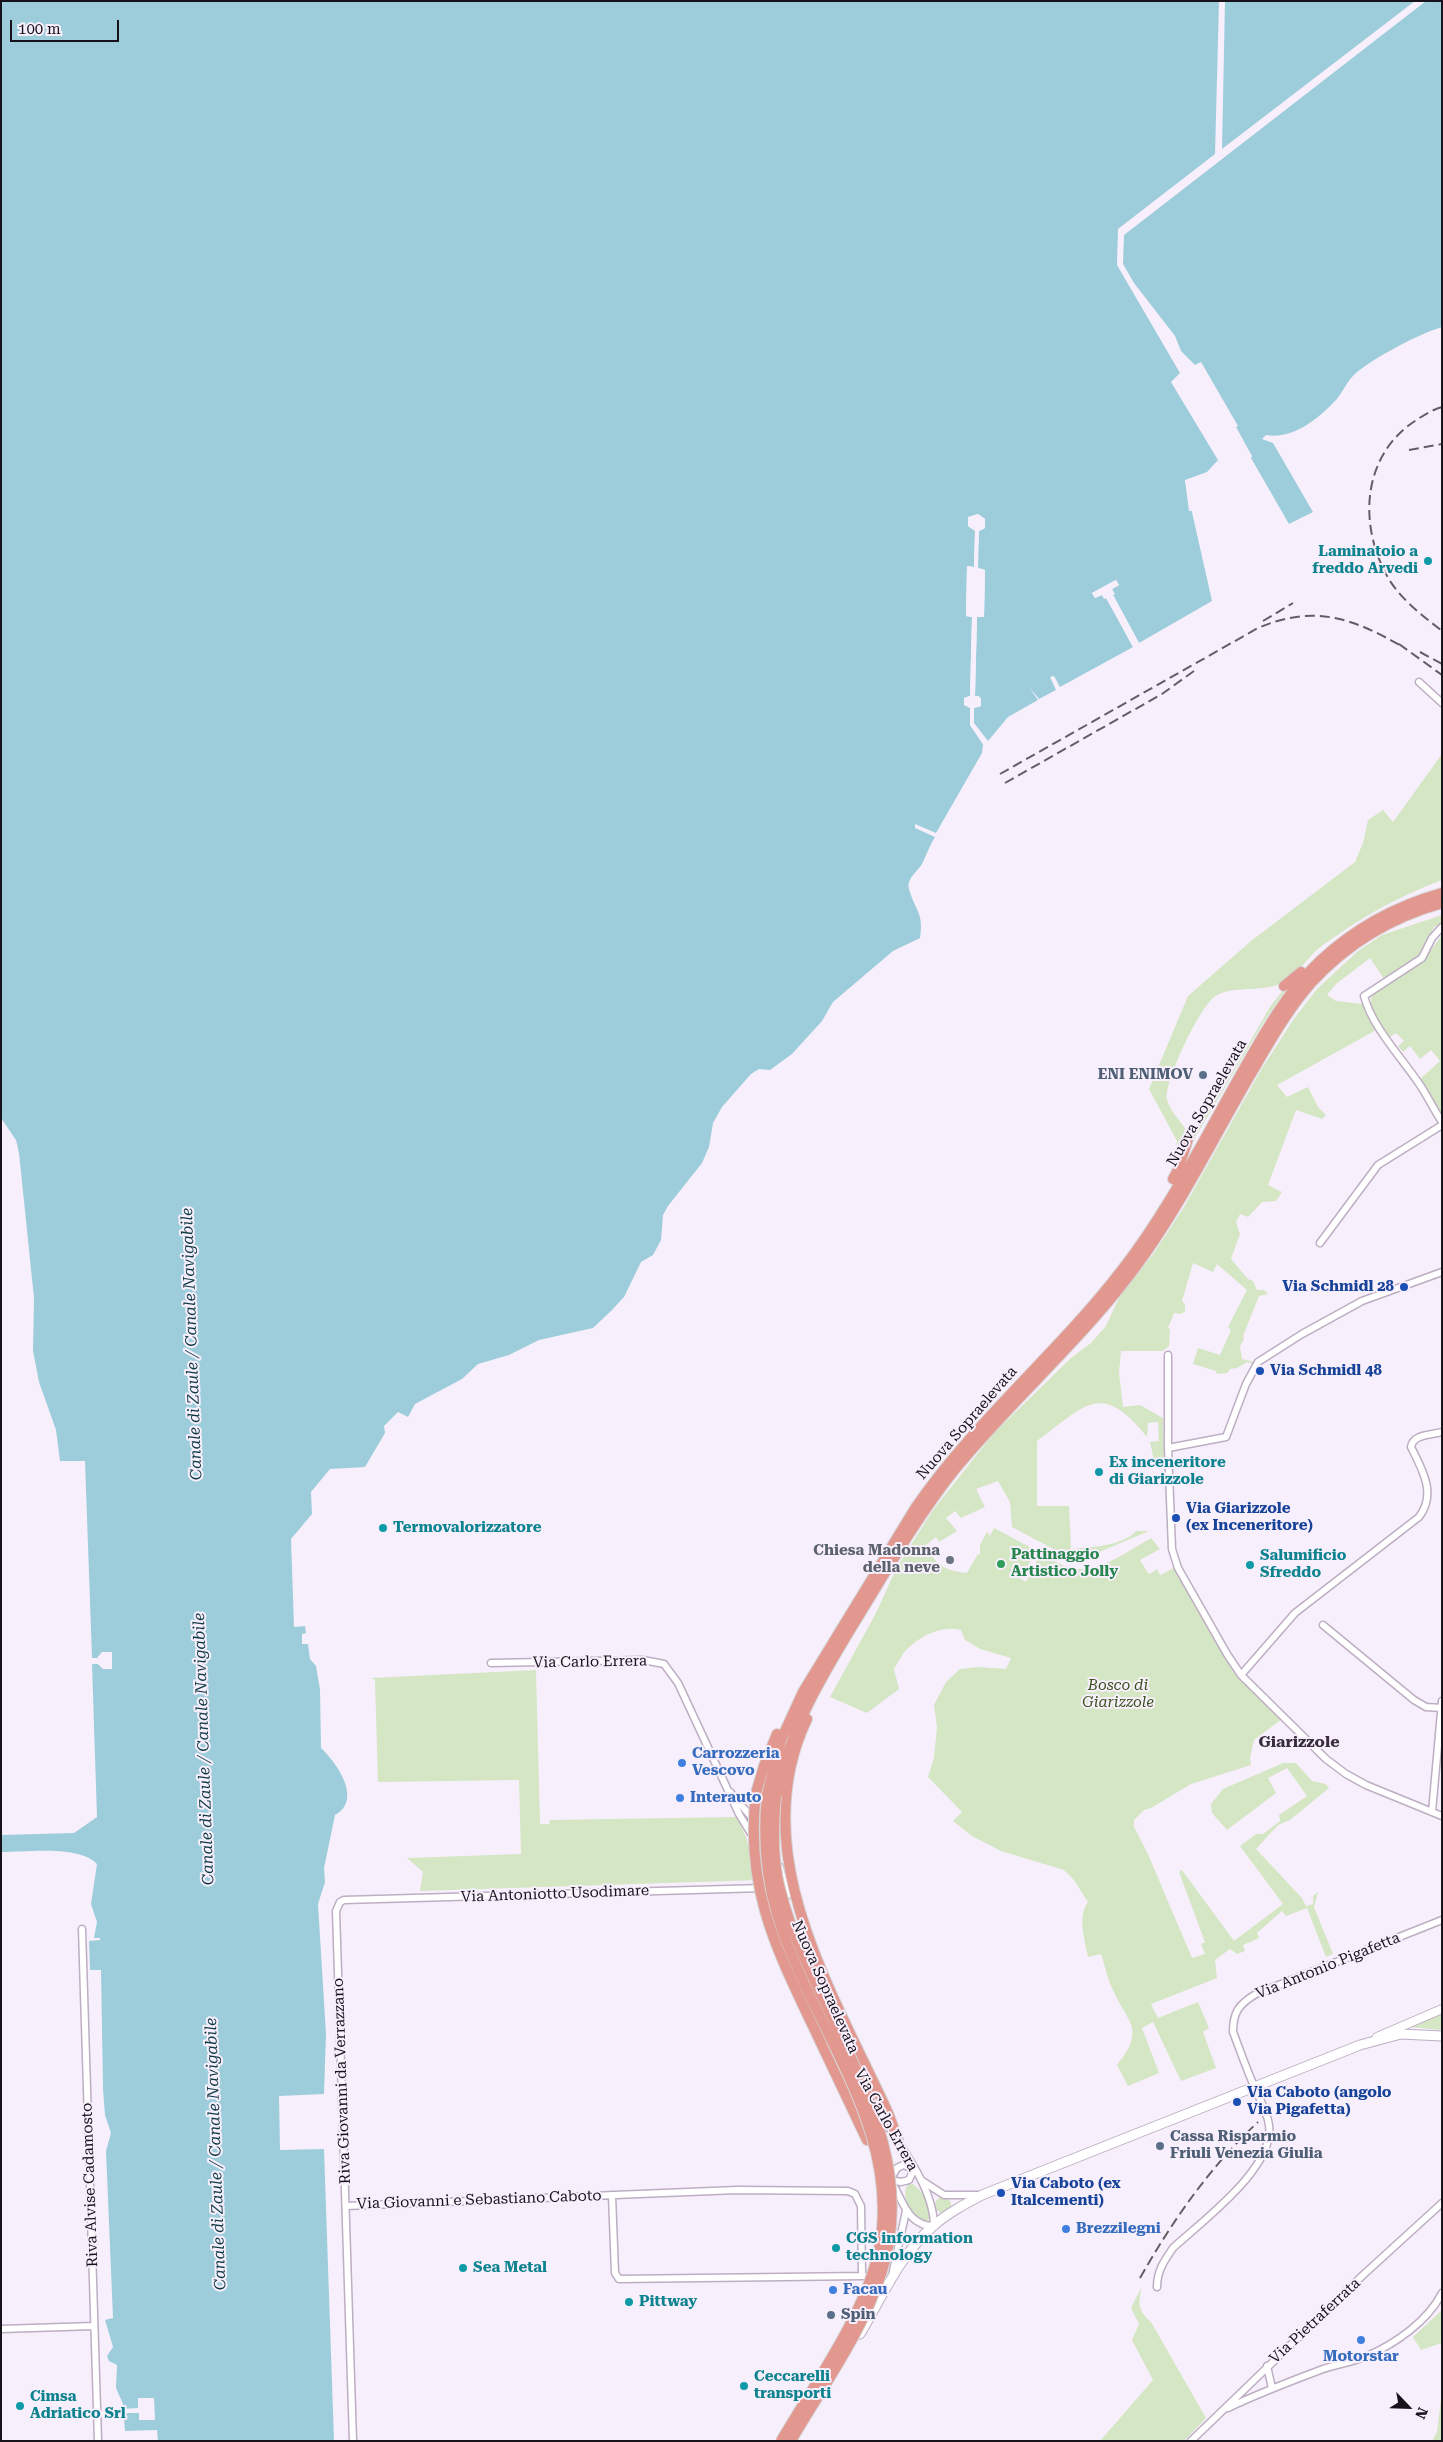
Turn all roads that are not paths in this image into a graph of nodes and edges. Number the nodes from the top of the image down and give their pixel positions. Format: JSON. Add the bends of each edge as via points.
{"nodes":[{"id":1,"x":1419,"y":682,"type":"dead end"},
{"id":2,"x":1442,"y":703,"type":"edge"},
{"id":3,"x":1442,"y":886,"type":"edge"},
{"id":4,"x":1442,"y":893,"type":"edge"},
{"id":5,"x":1442,"y":903,"type":"edge"},
{"id":6,"x":1442,"y":909,"type":"edge"},
{"id":7,"x":1391,"y":912,"type":"junction"},
{"id":8,"x":1442,"y":927,"type":"edge"},
{"id":9,"x":1369,"y":934,"type":"junction"},
{"id":10,"x":1344,"y":941,"type":"junction"},
{"id":11,"x":1284,"y":986,"type":"dead end"},
{"id":12,"x":1442,"y":1124,"type":"edge"},
{"id":13,"x":1189,"y":1136,"type":"dead end"},
{"id":14,"x":1320,"y":1243,"type":"dead end"},
{"id":15,"x":1140,"y":1246,"type":"junction"},
{"id":16,"x":1442,"y":1272,"type":"edge"},
{"id":17,"x":1168,"y":1355,"type":"dead end"},
{"id":18,"x":1442,"y":1432,"type":"edge"},
{"id":19,"x":1168,"y":1448,"type":"junction"},
{"id":20,"x":905,"y":1541,"type":"junction"},
{"id":21,"x":1323,"y":1625,"type":"dead end"},
{"id":22,"x":821,"y":1660,"type":"junction"},
{"id":23,"x":491,"y":1663,"type":"dead end"},
{"id":24,"x":1241,"y":1675,"type":"junction"},
{"id":25,"x":1441,"y":1706,"type":"edge"},
{"id":26,"x":730,"y":1792,"type":"junction"},
{"id":27,"x":772,"y":1795,"type":"junction"},
{"id":28,"x":1432,"y":1812,"type":"junction"},
{"id":29,"x":1442,"y":1816,"type":"edge"},
{"id":30,"x":785,"y":1886,"type":"junction"},
{"id":31,"x":771,"y":1888,"type":"junction"},
{"id":32,"x":340,"y":1902,"type":"joint"},
{"id":33,"x":1442,"y":1920,"type":"edge"},
{"id":34,"x":82,"y":1929,"type":"dead end"},
{"id":35,"x":1442,"y":2009,"type":"edge"},
{"id":36,"x":1442,"y":2036,"type":"edge"},
{"id":37,"x":1360,"y":2045,"type":"junction"},
{"id":38,"x":1254,"y":2086,"type":"junction"},
{"id":39,"x":866,"y":2140,"type":"junction"},
{"id":40,"x":898,"y":2140,"type":"junction"},
{"id":41,"x":914,"y":2169,"type":"junction"},
{"id":42,"x":918,"y":2177,"type":"junction"},
{"id":43,"x":890,"y":2180,"type":"junction"},
{"id":44,"x":612,"y":2195,"type":"junction"},
{"id":45,"x":982,"y":2195,"type":"junction"},
{"id":46,"x":1442,"y":2203,"type":"edge"},
{"id":47,"x":346,"y":2206,"type":"junction"},
{"id":48,"x":906,"y":2211,"type":"junction"},
{"id":49,"x":934,"y":2226,"type":"junction"},
{"id":50,"x":862,"y":2274,"type":"junction"},
{"id":51,"x":890,"y":2282,"type":"junction"},
{"id":52,"x":1157,"y":2287,"type":"dead end"},
{"id":53,"x":884,"y":2293,"type":"junction"},
{"id":54,"x":1442,"y":2293,"type":"edge"},
{"id":55,"x":94,"y":2326,"type":"junction"},
{"id":56,"x":1,"y":2329,"type":"edge"},
{"id":57,"x":1267,"y":2366,"type":"junction"},
{"id":58,"x":1272,"y":2388,"type":"junction"},
{"id":59,"x":1222,"y":2411,"type":"junction"},
{"id":60,"x":98,"y":2441,"type":"edge"},
{"id":61,"x":353,"y":2441,"type":"edge"},
{"id":62,"x":781,"y":2441,"type":"edge"},
{"id":63,"x":791,"y":2441,"type":"edge"},
{"id":64,"x":796,"y":2441,"type":"edge"},
{"id":65,"x":1191,"y":2441,"type":"edge"}],
"edges":[{"from":1,"to":2,"type":"street"},
{"from":3,"to":7,"type":"highway"},
{"from":4,"to":7,"type":"highway","name":"Nuova Sopraelevata"},
{"from":5,"to":9,"type":"highway","name":"Nuova Sopraelevata","via":[[1395,920]]},
{"from":6,"to":9,"type":"highway"},
{"from":7,"to":10,"type":"highway","name":"Nuova Sopraelevata"},
{"from":8,"to":12,"type":"street","via":[[1422,958],[1364,996],[1381,1030],[1420,1085]]},
{"from":9,"to":20,"type":"highway","name":"Nuova Sopraelevata","via":[[1326,967],[1288,1014],[1168,1220],[1131,1273],[1095,1318],[957,1467]]},
{"from":10,"to":11,"type":"highway","via":[[1330,946]]},
{"from":10,"to":15,"type":"highway","name":"Nuova Sopraelevata","via":[[1305,976],[1280,1008]]},
{"from":12,"to":14,"type":"street","via":[[1378,1165]]},
{"from":13,"to":15,"type":"highway","via":[[1178,1170],[1154,1211]]},
{"from":15,"to":22,"type":"highway","name":"Nuova Sopraelevata","via":[[1088,1312],[970,1438],[932,1484]]},
{"from":16,"to":19,"type":"street","via":[[1362,1301],[1262,1359],[1253,1368],[1226,1437]]},
{"from":17,"to":19,"type":"street"},
{"from":18,"to":24,"type":"street","via":[[1416,1438],[1412,1442],[1411,1447],[1427,1485],[1427,1507],[1420,1517],[1295,1613]]},
{"from":19,"to":24,"type":"street","via":[[1172,1549],[1178,1568]]},
{"from":20,"to":27,"type":"highway","name":"Nuova Sopraelevata","via":[[799,1720]]},
{"from":20,"to":40,"type":"highway","via":[[803,1727],[786,1797],[785,1832],[790,1874],[814,1951]]},
{"from":21,"to":25,"type":"street","via":[[1414,1700],[1426,1707]]},
{"from":22,"to":27,"type":"highway","name":"Nuova Sopraelevata","via":[[781,1740]]},
{"from":22,"to":39,"type":"highway","bridge":true,"via":[[774,1741],[756,1793],[752,1843],[762,1904],[784,1964]]},
{"from":23,"to":26,"type":"street","name":"Via Carlo Errera","via":[[644,1660],[664,1664],[678,1683]]},
{"from":24,"to":28,"type":"street","via":[[1326,1759],[1346,1774]]},
{"from":25,"to":28,"type":"street"},
{"from":26,"to":30,"type":"street","name":"Via Carlo Errera","via":[[758,1822],[769,1840]]},
{"from":26,"to":31,"type":"street","name":"Via Carlo Errera","via":[[738,1814],[758,1845]]},
{"from":27,"to":62,"type":"highway","name":"Nuova Sopraelevata","bridge":true,"via":[[764,1842],[777,1914],[796,1966],[868,2124],[880,2171],[883,2211],[879,2249],[865,2292]]},
{"from":27,"to":63,"type":"highway","name":"Nuova Sopraelevata","bridge":true,"via":[[775,1856],[786,1913],[804,1962],[876,2119],[892,2194],[887,2251],[873,2296]]},
{"from":28,"to":29,"type":"street"},
{"from":30,"to":31,"type":"street","via":[[779,1894]]},
{"from":30,"to":31,"type":"street","via":[[777,1880]]},
{"from":30,"to":40,"type":"street","name":"Via Carlo Errera","via":[[792,1920],[809,1964],[873,2103]]},
{"from":31,"to":32,"type":"street","name":"Via Antoniotto Usodimare"},
{"from":31,"to":39,"type":"street","name":"Via Carlo Errera","via":[[776,1917],[790,1955],[866,2130]]},
{"from":32,"to":47,"type":"street","name":"Riva Giovanni da Verrazzano","via":[[336,1911]]},
{"from":33,"to":38,"type":"street","name":"Via Antonio Pigafetta","via":[[1256,1994],[1237,2008],[1232,2032]]},
{"from":34,"to":55,"type":"street","name":"Riva Alvise Cadamosto"},
{"from":35,"to":37,"type":"street"},
{"from":36,"to":37,"type":"main road","via":[[1401,2034]]},
{"from":37,"to":38,"type":"main road"},
{"from":38,"to":45,"type":"main road"},
{"from":38,"to":52,"type":"street","via":[[1269,2125],[1269,2139],[1264,2151],[1242,2183],[1173,2248],[1157,2275]]},
{"from":39,"to":43,"type":"street","name":"Via Carlo Errera"},
{"from":40,"to":41,"type":"street","name":"Via Carlo Errera"},
{"from":41,"to":42,"type":"street","name":"Via Carlo Errera"},
{"from":41,"to":43,"type":"street","via":[[900,2166]]},
{"from":41,"to":43,"type":"street","via":[[906,2182]]},
{"from":42,"to":45,"type":"street","name":"Via Carlo Errera","via":[[944,2195]]},
{"from":42,"to":49,"type":"street","name":"Via Carlo Errera","via":[[931,2203]]},
{"from":43,"to":48,"type":"street","name":"Via Carlo Errera"},
{"from":44,"to":47,"type":"street","name":"Via Giovanni e Sebastiano Caboto"},
{"from":44,"to":50,"type":"street","name":"Via Giovanni e Sebastiano Caboto","via":[[737,2190],[850,2191],[861,2206]]},
{"from":44,"to":50,"type":"street","name":"Via Giovanni e Sebastiano Caboto","via":[[617,2278]]},
{"from":45,"to":49,"type":"main road"},
{"from":46,"to":57,"type":"street","name":"Via Pietraferrata"},
{"from":47,"to":61,"type":"street","name":"Riva Giovanni da Verrazzano"},
{"from":48,"to":49,"type":"street","name":"Via Carlo Errera","via":[[917,2222]]},
{"from":48,"to":51,"type":"street"},
{"from":49,"to":51,"type":"main road","via":[[903,2260]]},
{"from":50,"to":53,"type":"street"},
{"from":51,"to":53,"type":"main road"},
{"from":53,"to":64,"type":"main road"},
{"from":54,"to":58,"type":"street","via":[[1414,2326],[1390,2344],[1367,2356]]},
{"from":55,"to":56,"type":"street"},
{"from":55,"to":60,"type":"street","name":"Riva Alvise Cadamosto"},
{"from":57,"to":58,"type":"street"},
{"from":57,"to":59,"type":"street","name":"Via Pietraferrata"},
{"from":58,"to":59,"type":"street"},
{"from":59,"to":65,"type":"street","name":"Via Pietraferrata"}]}
